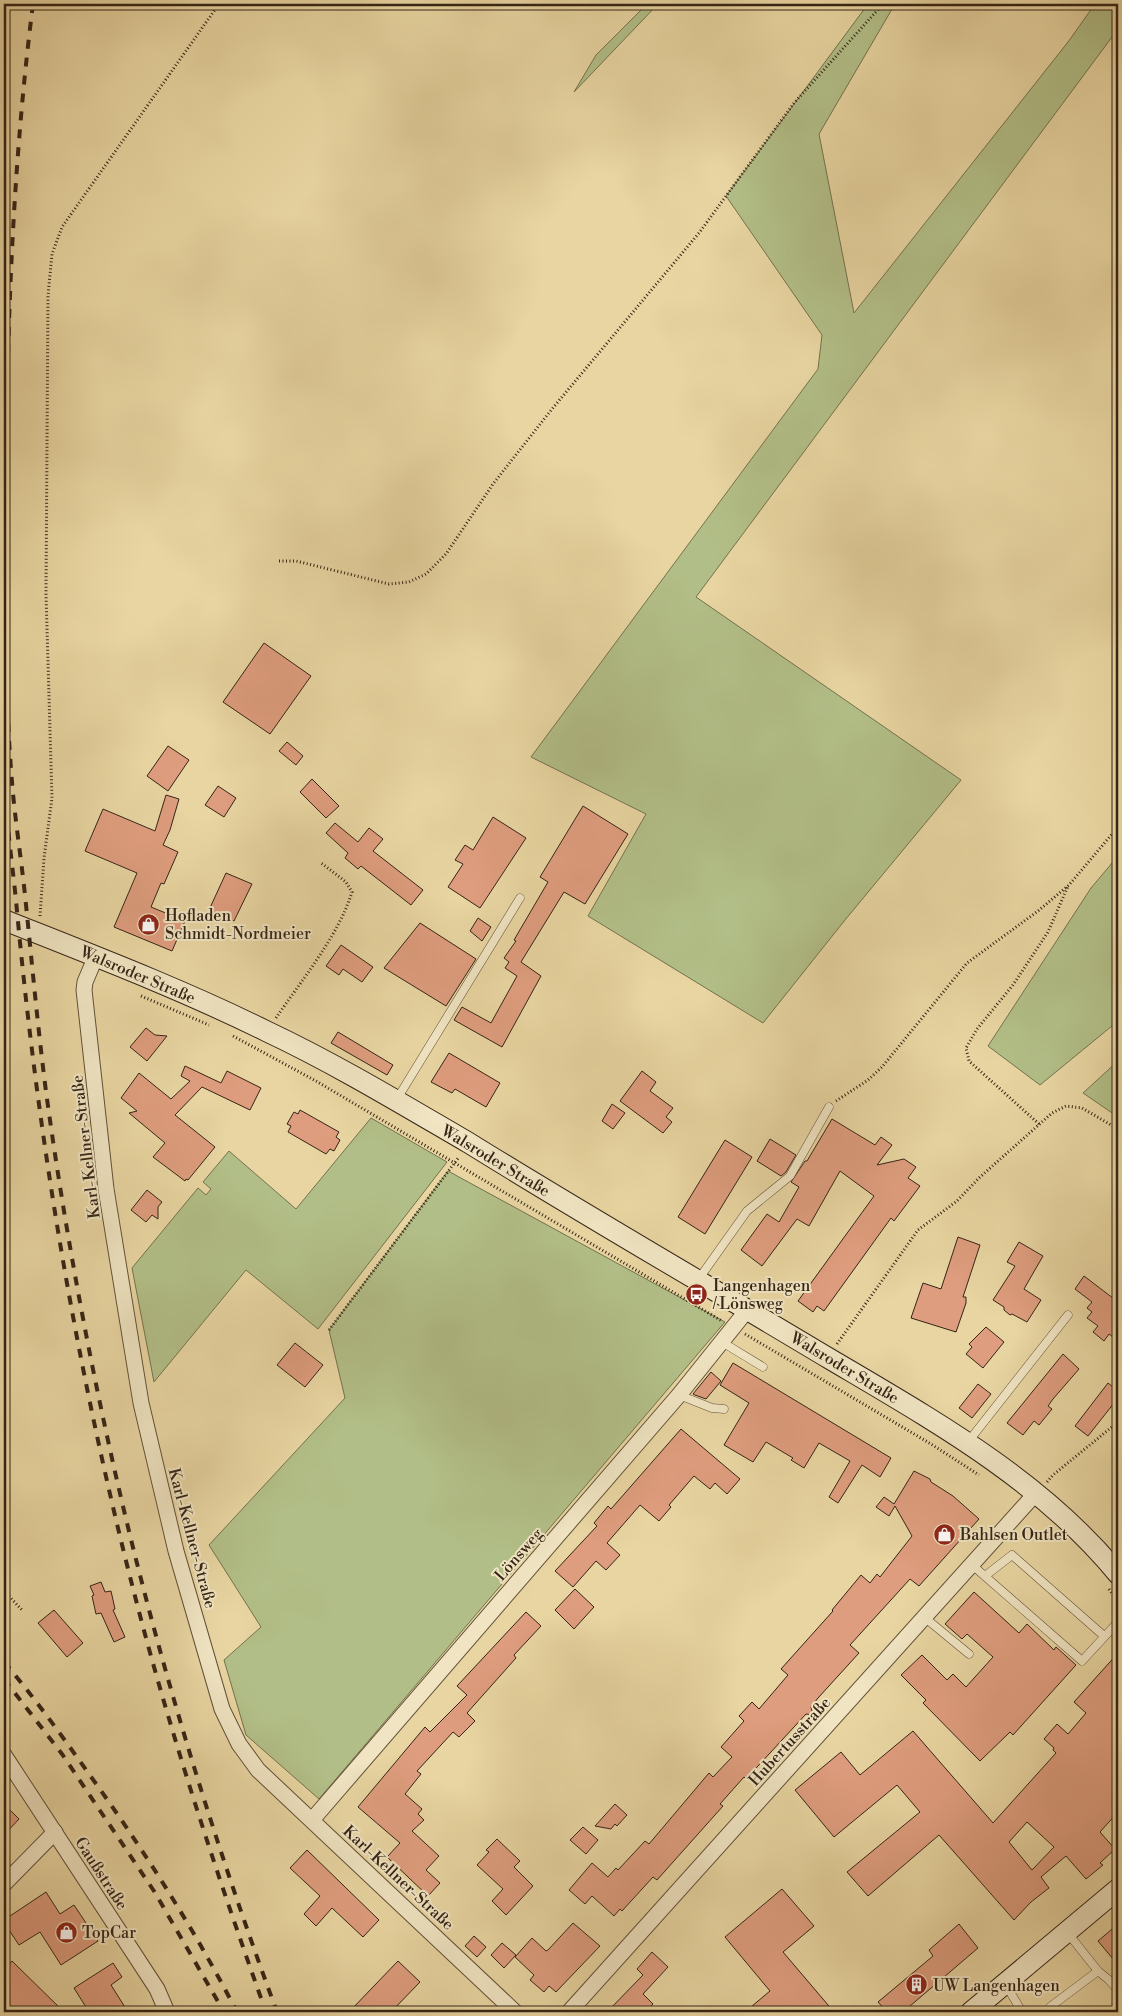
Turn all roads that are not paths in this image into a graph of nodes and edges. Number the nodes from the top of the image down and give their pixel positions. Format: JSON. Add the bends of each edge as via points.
{"nodes":[{"id":1,"x":520,"y":898,"type":"dead end"},
{"id":2,"x":5,"y":924,"type":"edge"},
{"id":3,"x":96,"y":956,"type":"junction"},
{"id":4,"x":396,"y":1100,"type":"junction"},
{"id":5,"x":829,"y":1107,"type":"road end"},
{"id":6,"x":698,"y":1280,"type":"junction"},
{"id":7,"x":748,"y":1308,"type":"junction"},
{"id":8,"x":1068,"y":1315,"type":"dead end"},
{"id":9,"x":722,"y":1342,"type":"junction"},
{"id":10,"x":763,"y":1367,"type":"dead end"},
{"id":11,"x":679,"y":1395,"type":"junction"},
{"id":12,"x":724,"y":1409,"type":"dead end"},
{"id":13,"x":968,"y":1442,"type":"junction"},
{"id":14,"x":1036,"y":1493,"type":"junction"},
{"id":15,"x":971,"y":1564,"type":"junction"},
{"id":16,"x":1113,"y":1572,"type":"edge"},
{"id":17,"x":985,"y":1576,"type":"junction"},
{"id":18,"x":924,"y":1617,"type":"junction"},
{"id":19,"x":1118,"y":1622,"type":"edge"},
{"id":20,"x":1104,"y":1636,"type":"junction"},
{"id":21,"x":969,"y":1654,"type":"dead end"},
{"id":22,"x":4,"y":1755,"type":"edge"},
{"id":23,"x":312,"y":1820,"type":"junction"},
{"id":24,"x":55,"y":1832,"type":"junction"},
{"id":25,"x":4,"y":1884,"type":"edge"},
{"id":26,"x":1118,"y":1889,"type":"edge"},
{"id":27,"x":1068,"y":1932,"type":"junction"},
{"id":28,"x":1098,"y":1972,"type":"junction"},
{"id":29,"x":1005,"y":1984,"type":"junction"},
{"id":30,"x":1118,"y":1990,"type":"edge"},
{"id":31,"x":1050,"y":2007,"type":"dead end"},
{"id":32,"x":167,"y":2012,"type":"edge"},
{"id":33,"x":515,"y":2012,"type":"edge"},
{"id":34,"x":569,"y":2012,"type":"edge"},
{"id":35,"x":971,"y":2012,"type":"edge"},
{"id":36,"x":1022,"y":2012,"type":"edge"}],
"edges":[{"from":1,"to":4,"type":"lane"},
{"from":2,"to":3,"type":"street","name":"Walsroder Straße"},
{"from":3,"to":4,"type":"street","name":"Walsroder Straße","via":[[268,1031]]},
{"from":3,"to":23,"type":"street","name":"Karl-Kellner-Straße","via":[[84,990],[106,1189],[141,1403],[176,1551],[222,1709],[239,1744],[258,1770]]},
{"from":4,"to":6,"type":"street","name":"Walsroder Straße"},
{"from":5,"to":6,"type":"lane","via":[[790,1176],[747,1211]]},
{"from":6,"to":7,"type":"street","name":"Walsroder Straße"},
{"from":7,"to":9,"type":"street","name":"Lönsweg"},
{"from":7,"to":13,"type":"street","name":"Walsroder Straße"},
{"from":8,"to":13,"type":"lane"},
{"from":9,"to":10,"type":"lane"},
{"from":9,"to":11,"type":"street","name":"Lönsweg"},
{"from":11,"to":12,"type":"lane","via":[[712,1408]]},
{"from":11,"to":23,"type":"street","name":"Lönsweg"},
{"from":13,"to":14,"type":"street","name":"Walsroder Straße"},
{"from":14,"to":15,"type":"street","name":"Hubertusstraße"},
{"from":14,"to":16,"type":"street","name":"Walsroder Straße","via":[[1076,1529]]},
{"from":15,"to":17,"type":"lane"},
{"from":15,"to":18,"type":"street","name":"Hubertusstraße"},
{"from":17,"to":20,"type":"lane","via":[[1012,1555]]},
{"from":17,"to":20,"type":"lane","via":[[1082,1661]]},
{"from":18,"to":21,"type":"lane"},
{"from":18,"to":34,"type":"street","name":"Hubertusstraße"},
{"from":19,"to":20,"type":"lane"},
{"from":22,"to":24,"type":"street","name":"Gaußstraße"},
{"from":23,"to":33,"type":"street","name":"Karl-Kellner-Straße"},
{"from":24,"to":25,"type":"street"},
{"from":24,"to":32,"type":"street","name":"Gaußstraße","via":[[157,1989]]},
{"from":26,"to":27,"type":"street"},
{"from":27,"to":28,"type":"lane"},
{"from":27,"to":29,"type":"street"},
{"from":28,"to":30,"type":"lane"},
{"from":28,"to":31,"type":"lane"},
{"from":29,"to":35,"type":"street"},
{"from":29,"to":36,"type":"lane"}]}
